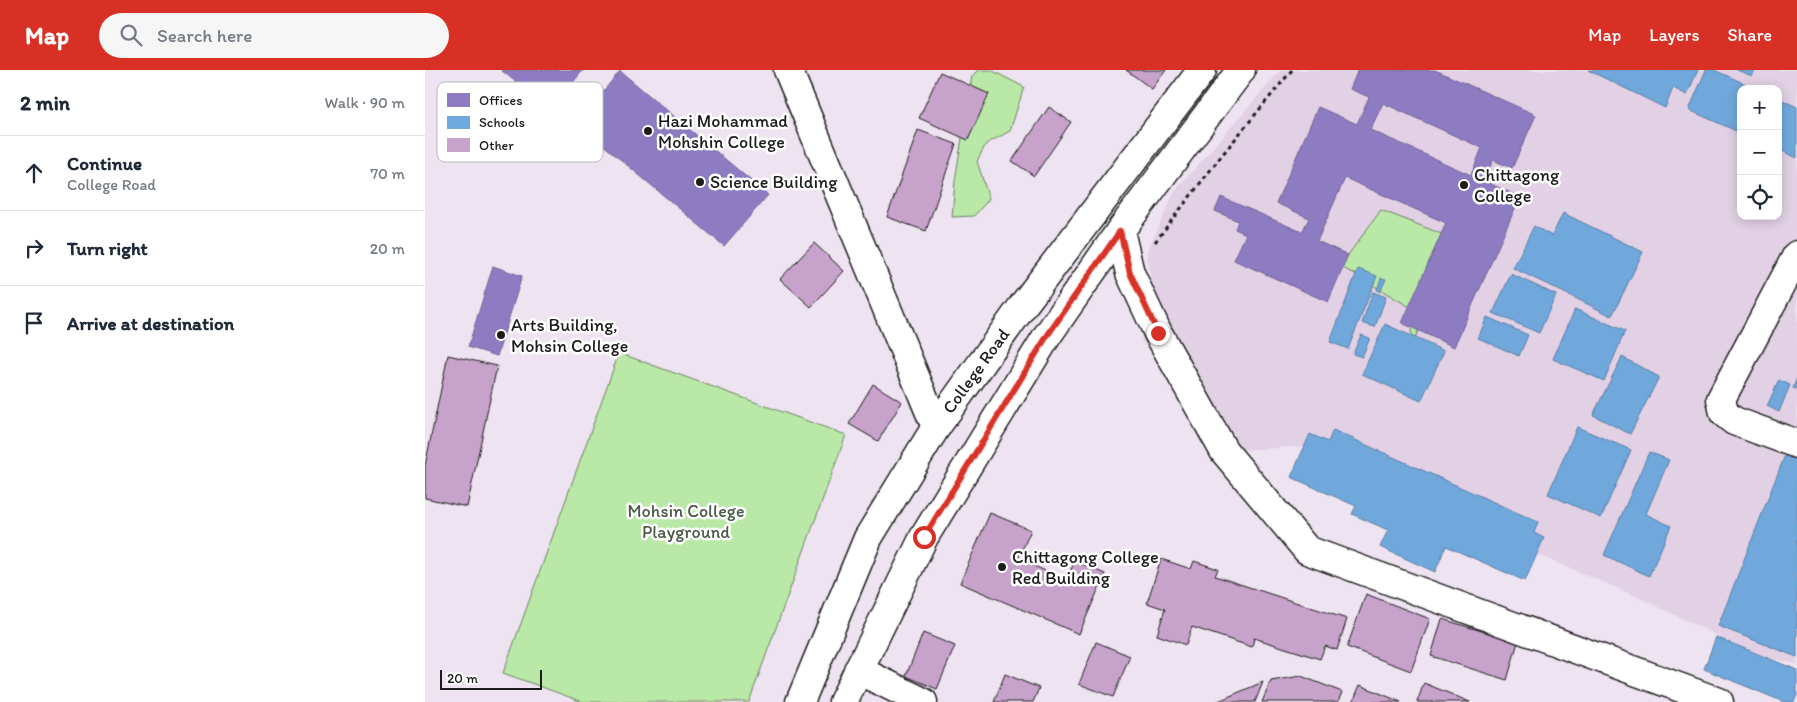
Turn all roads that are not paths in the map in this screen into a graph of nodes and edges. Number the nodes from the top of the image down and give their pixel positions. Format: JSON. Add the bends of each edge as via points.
{"nodes":[{"id":1,"x":787,"y":70,"type":"edge"},
{"id":2,"x":1202,"y":70,"type":"edge"},
{"id":3,"x":1241,"y":70,"type":"edge"},
{"id":4,"x":1120,"y":231,"type":"junction"},
{"id":5,"x":1797,"y":255,"type":"edge"},
{"id":6,"x":937,"y":427,"type":"junction"},
{"id":7,"x":1797,"y":444,"type":"edge"},
{"id":8,"x":858,"y":670,"type":"junction"},
{"id":9,"x":800,"y":702,"type":"edge"},
{"id":10,"x":843,"y":702,"type":"edge"},
{"id":11,"x":923,"y":702,"type":"edge"},
{"id":12,"x":1719,"y":702,"type":"edge"}],
"edges":[{"from":1,"to":6,"type":"street"},
{"from":2,"to":6,"type":"street","name":"College Road","via":[[1024,304]]},
{"from":3,"to":4,"type":"street"},
{"from":4,"to":8,"type":"street","via":[[1047,336],[924,537]]},
{"from":4,"to":12,"type":"street","via":[[1130,273],[1158,333],[1224,451],[1307,550]]},
{"from":5,"to":7,"type":"street","via":[[1721,399],[1724,412],[1734,421]]},
{"from":6,"to":9,"type":"street","name":"College Road","via":[[868,538]]},
{"from":8,"to":10,"type":"street"},
{"from":8,"to":11,"type":"street"}]}
